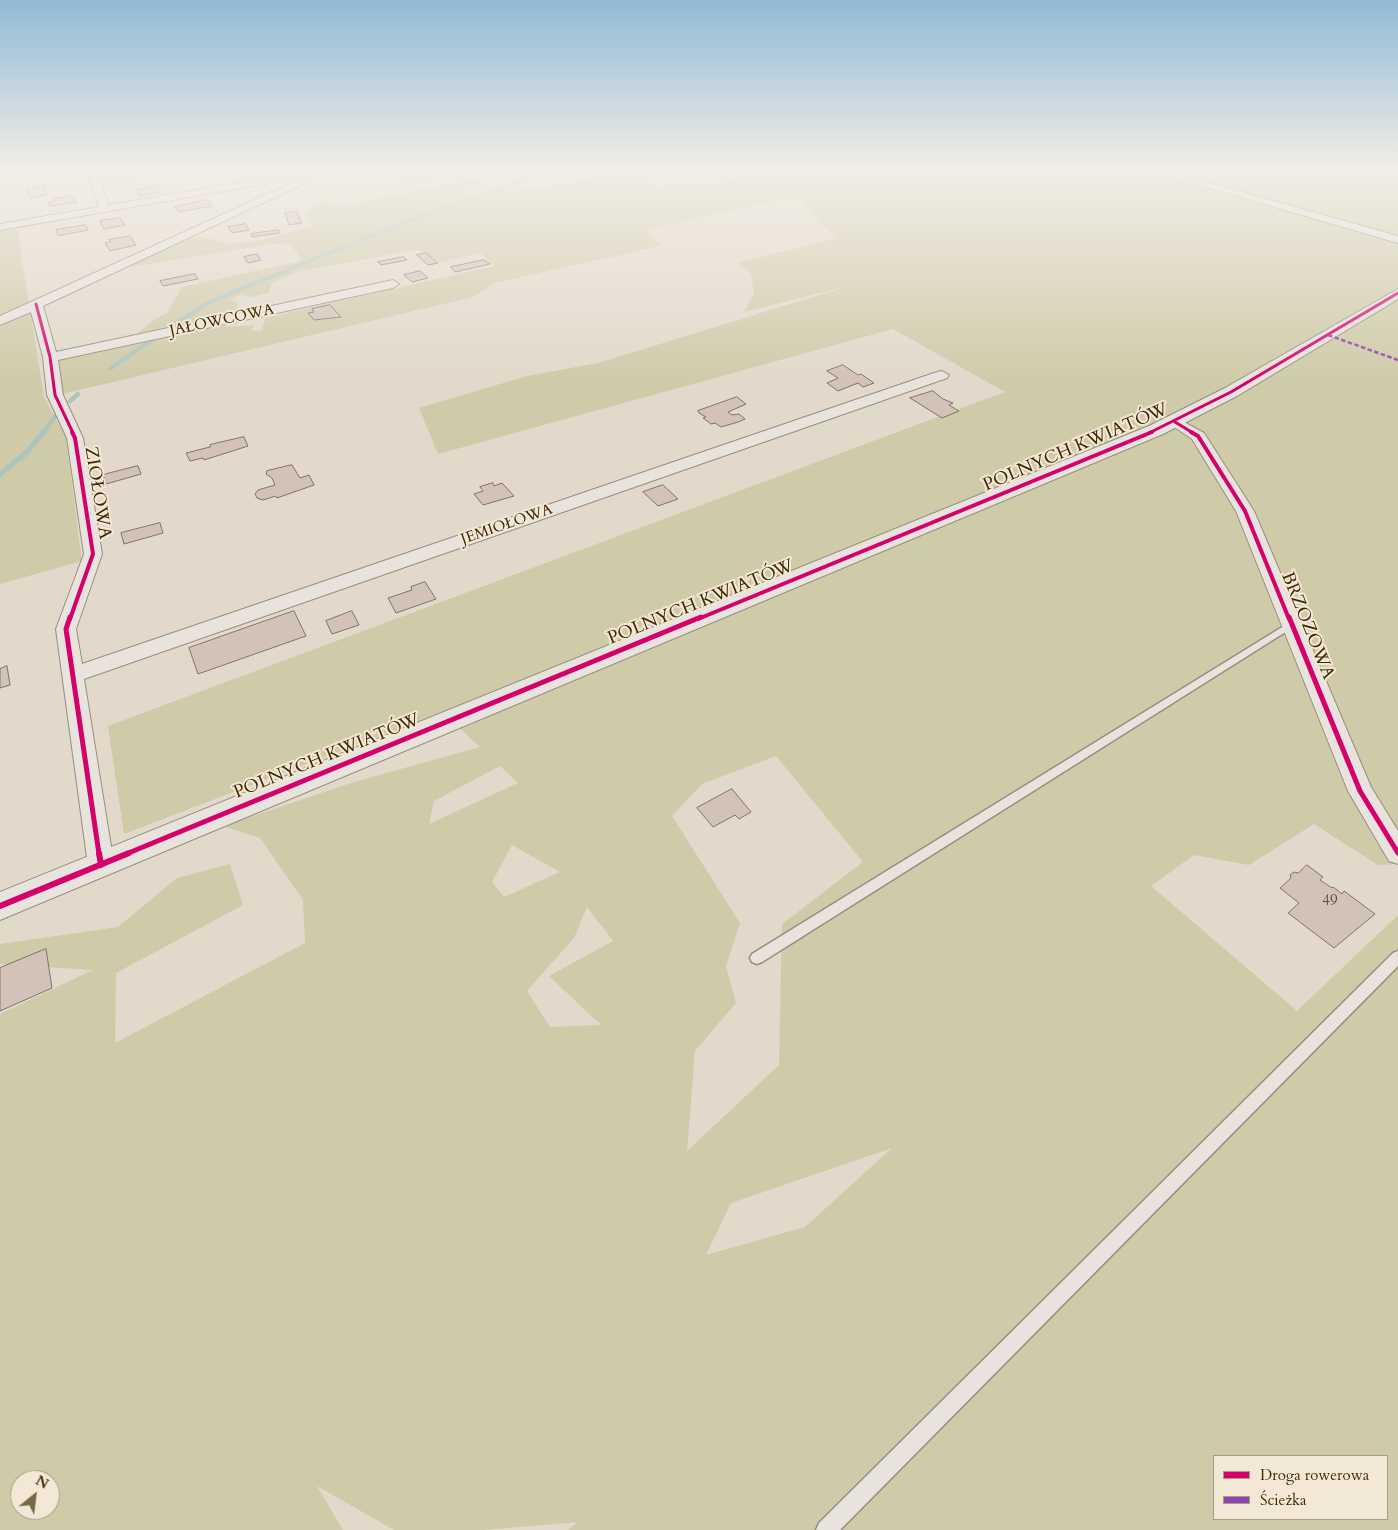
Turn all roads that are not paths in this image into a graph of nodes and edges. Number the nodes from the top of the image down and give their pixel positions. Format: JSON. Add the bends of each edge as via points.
{"nodes":[{"id":1,"x":171,"y":241,"type":"edge"},
{"id":2,"x":393,"y":284,"type":"dead end"},
{"id":3,"x":1398,"y":293,"type":"edge"},
{"id":4,"x":36,"y":304,"type":"junction"},
{"id":5,"x":0,"y":321,"type":"edge"},
{"id":6,"x":50,"y":357,"type":"junction"},
{"id":7,"x":942,"y":375,"type":"dead end"},
{"id":8,"x":1174,"y":422,"type":"junction"},
{"id":9,"x":1292,"y":624,"type":"junction"},
{"id":10,"x":73,"y":675,"type":"junction"},
{"id":11,"x":1398,"y":853,"type":"edge"},
{"id":12,"x":102,"y":865,"type":"junction"},
{"id":13,"x":0,"y":906,"type":"edge"},
{"id":14,"x":1398,"y":957,"type":"edge"},
{"id":15,"x":757,"y":958,"type":"dead end"},
{"id":16,"x":826,"y":1530,"type":"edge"}],
"edges":[{"from":1,"to":4,"type":"street"},
{"from":2,"to":6,"type":"street","name":"JAŁOWCOWA"},
{"from":3,"to":8,"type":"street","name":"POLNYCH KWIATÓW","via":[[1232,392]]},
{"from":4,"to":5,"type":"street"},
{"from":4,"to":6,"type":"street","name":"ZIOŁOWA"},
{"from":6,"to":10,"type":"street","name":"ZIOŁOWA","via":[[56,395],[74,438],[93,554],[66,629]]},
{"from":7,"to":10,"type":"street","name":"JEMIOŁOWA"},
{"from":8,"to":9,"type":"street","name":"BRZOZOWA","via":[[1198,436],[1245,511]]},
{"from":8,"to":12,"type":"street","name":"POLNYCH KWIATÓW"},
{"from":9,"to":11,"type":"street","name":"BRZOZOWA","via":[[1360,791]]},
{"from":9,"to":15,"type":"lane"},
{"from":10,"to":12,"type":"street","name":"ZIOŁOWA"},
{"from":12,"to":13,"type":"street","name":"POLNYCH KWIATÓW"},
{"from":14,"to":16,"type":"lane"}]}
